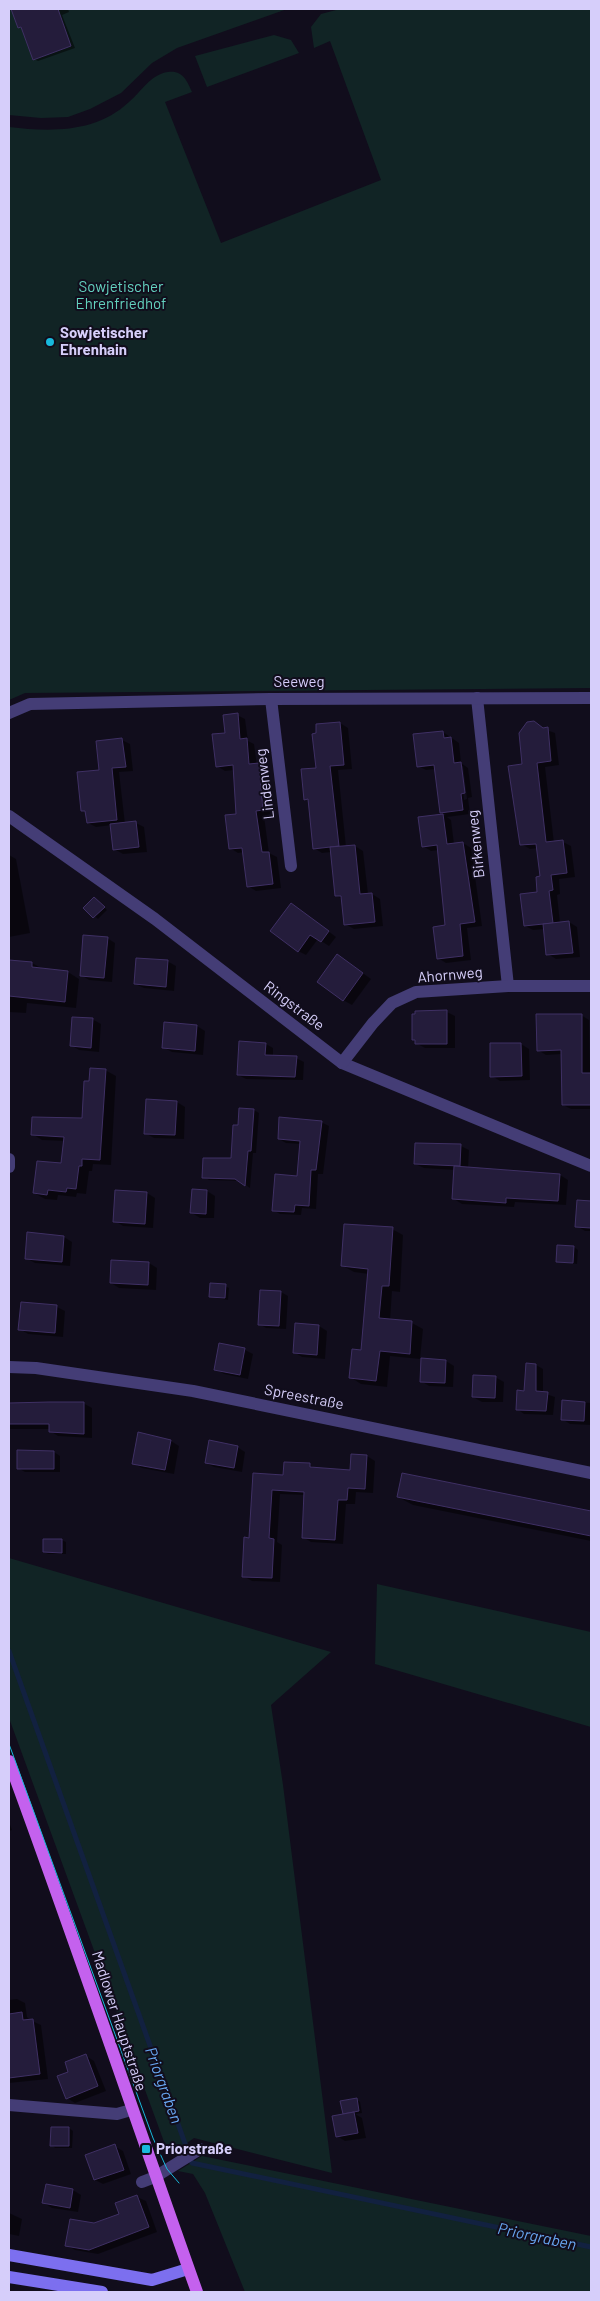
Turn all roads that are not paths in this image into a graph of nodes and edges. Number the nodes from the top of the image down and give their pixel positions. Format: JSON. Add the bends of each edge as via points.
{"nodes":[{"id":1,"x":477,"y":698,"type":"junction"},
{"id":2,"x":591,"y":698,"type":"edge"},
{"id":3,"x":271,"y":699,"type":"junction"},
{"id":4,"x":9,"y":713,"type":"edge"},
{"id":5,"x":9,"y":816,"type":"edge"},
{"id":6,"x":291,"y":866,"type":"dead end"},
{"id":7,"x":508,"y":986,"type":"junction"},
{"id":8,"x":591,"y":986,"type":"edge"},
{"id":9,"x":342,"y":1063,"type":"junction"},
{"id":10,"x":9,"y":1160,"type":"edge"},
{"id":11,"x":591,"y":1166,"type":"edge"},
{"id":12,"x":9,"y":1167,"type":"edge"},
{"id":13,"x":9,"y":1367,"type":"edge"},
{"id":14,"x":591,"y":1473,"type":"edge"},
{"id":15,"x":9,"y":1761,"type":"edge"},
{"id":16,"x":9,"y":2105,"type":"edge"},
{"id":17,"x":131,"y":2110,"type":"junction"},
{"id":18,"x":200,"y":2149,"type":"dead end"},
{"id":19,"x":155,"y":2177,"type":"junction"},
{"id":20,"x":142,"y":2182,"type":"dead end"},
{"id":21,"x":9,"y":2255,"type":"edge"},
{"id":22,"x":188,"y":2269,"type":"junction"},
{"id":23,"x":9,"y":2277,"type":"edge"},
{"id":24,"x":102,"y":2292,"type":"edge"},
{"id":25,"x":197,"y":2292,"type":"edge"}],
"edges":[{"from":1,"to":2,"type":"street","name":"Seeweg"},
{"from":1,"to":3,"type":"street","name":"Seeweg"},
{"from":1,"to":7,"type":"street","name":"Birkenweg"},
{"from":3,"to":4,"type":"street","name":"Seeweg","via":[[30,704]]},
{"from":3,"to":6,"type":"street","name":"Lindenweg"},
{"from":5,"to":9,"type":"street","name":"Ringstraße","via":[[155,919]]},
{"from":7,"to":8,"type":"street","name":"Ahornweg"},
{"from":7,"to":9,"type":"street","name":"Ahornweg","via":[[416,992],[392,1003]]},
{"from":9,"to":11,"type":"street","name":"Ringstraße"},
{"from":10,"to":12,"type":"street"},
{"from":13,"to":14,"type":"street","name":"Spreestraße","via":[[36,1368],[207,1394]]},
{"from":15,"to":17,"type":"main road","name":"Madlower Hauptstraße","via":[[75,1942]]},
{"from":16,"to":17,"type":"street","via":[[116,2114]]},
{"from":17,"to":19,"type":"main road","name":"Madlower Hauptstraße"},
{"from":18,"to":19,"type":"street"},
{"from":19,"to":20,"type":"street"},
{"from":19,"to":22,"type":"main road","name":"Madlower Hauptstraße"},
{"from":21,"to":22,"type":"main road","via":[[152,2280]]},
{"from":22,"to":25,"type":"main road","name":"Madlower Hauptstraße"},
{"from":23,"to":24,"type":"main road"}]}
